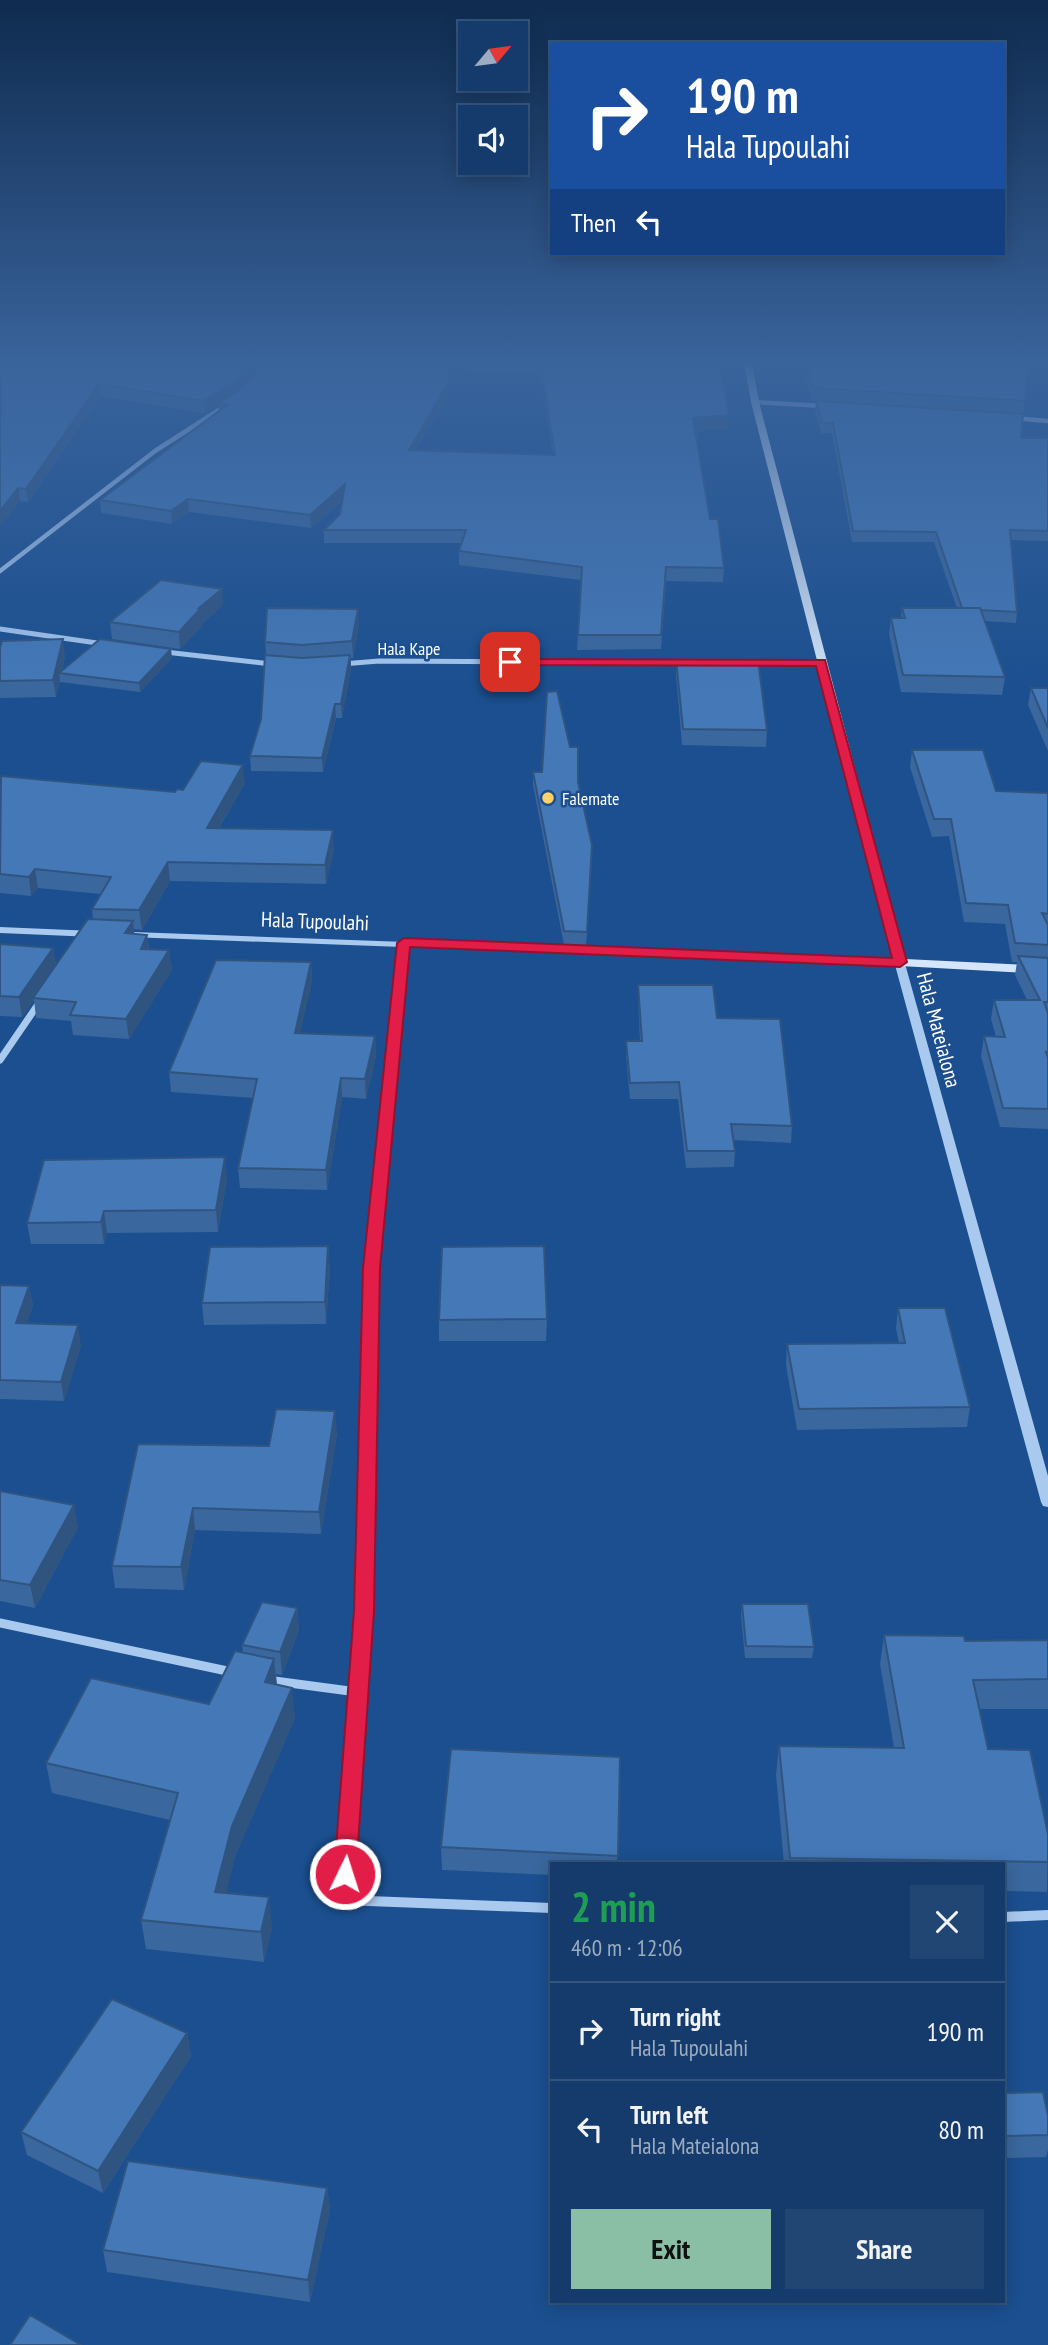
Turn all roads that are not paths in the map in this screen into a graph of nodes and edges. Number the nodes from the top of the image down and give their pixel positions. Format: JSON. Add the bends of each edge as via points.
{"nodes":[{"id":1,"x":127,"y":472,"type":"edge"},
{"id":2,"x":773,"y":472,"type":"edge"},
{"id":3,"x":0,"y":571,"type":"edge"},
{"id":4,"x":0,"y":629,"type":"edge"},
{"id":5,"x":109,"y":644,"type":"edge"},
{"id":6,"x":164,"y":652,"type":"edge"},
{"id":7,"x":691,"y":663,"type":"edge"},
{"id":8,"x":745,"y":663,"type":"edge"},
{"id":9,"x":821,"y":663,"type":"junction"},
{"id":10,"x":279,"y":665,"type":"edge"},
{"id":11,"x":328,"y":665,"type":"edge"},
{"id":12,"x":0,"y":930,"type":"edge"},
{"id":13,"x":87,"y":933,"type":"junction"},
{"id":14,"x":101,"y":934,"type":"edge"},
{"id":15,"x":114,"y":934,"type":"edge"},
{"id":16,"x":404,"y":943,"type":"junction"},
{"id":17,"x":79,"y":945,"type":"edge"},
{"id":18,"x":900,"y":962,"type":"junction"},
{"id":19,"x":1048,"y":970,"type":"edge"},
{"id":20,"x":47,"y":991,"type":"edge"},
{"id":21,"x":0,"y":1060,"type":"edge"},
{"id":22,"x":1048,"y":1502,"type":"edge"},
{"id":23,"x":0,"y":1623,"type":"edge"},
{"id":24,"x":242,"y":1675,"type":"edge"},
{"id":25,"x":256,"y":1678,"type":"edge"},
{"id":26,"x":357,"y":1692,"type":"junction"},
{"id":27,"x":550,"y":1908,"type":"edge"},
{"id":28,"x":1048,"y":1915,"type":"edge"},
{"id":29,"x":1005,"y":1917,"type":"edge"}],
"edges":[{"from":1,"to":3,"type":"street"},
{"from":2,"to":9,"type":"main road","name":"Hala Mateialona"},
{"from":4,"to":5,"type":"street"},
{"from":6,"to":10,"type":"street"},
{"from":7,"to":11,"type":"street","name":"Hala Kape","via":[[379,661]]},
{"from":8,"to":9,"type":"street"},
{"from":9,"to":18,"type":"main road","name":"Hala Mateialona"},
{"from":12,"to":13,"type":"street"},
{"from":13,"to":14,"type":"street"},
{"from":13,"to":17,"type":"street"},
{"from":15,"to":16,"type":"street","name":"Hala Tupoulahi"},
{"from":16,"to":18,"type":"street","name":"Hala Tupoulahi"},
{"from":16,"to":26,"type":"street","via":[[371,1268],[364,1611]]},
{"from":18,"to":19,"type":"main road","name":"Hala Tupoulahi"},
{"from":18,"to":22,"type":"street","name":"Hala Mateialona"},
{"from":20,"to":21,"type":"street"},
{"from":23,"to":24,"type":"street"},
{"from":25,"to":26,"type":"street"},
{"from":26,"to":27,"type":"street","via":[[343,1900]]},
{"from":28,"to":29,"type":"street"}]}
